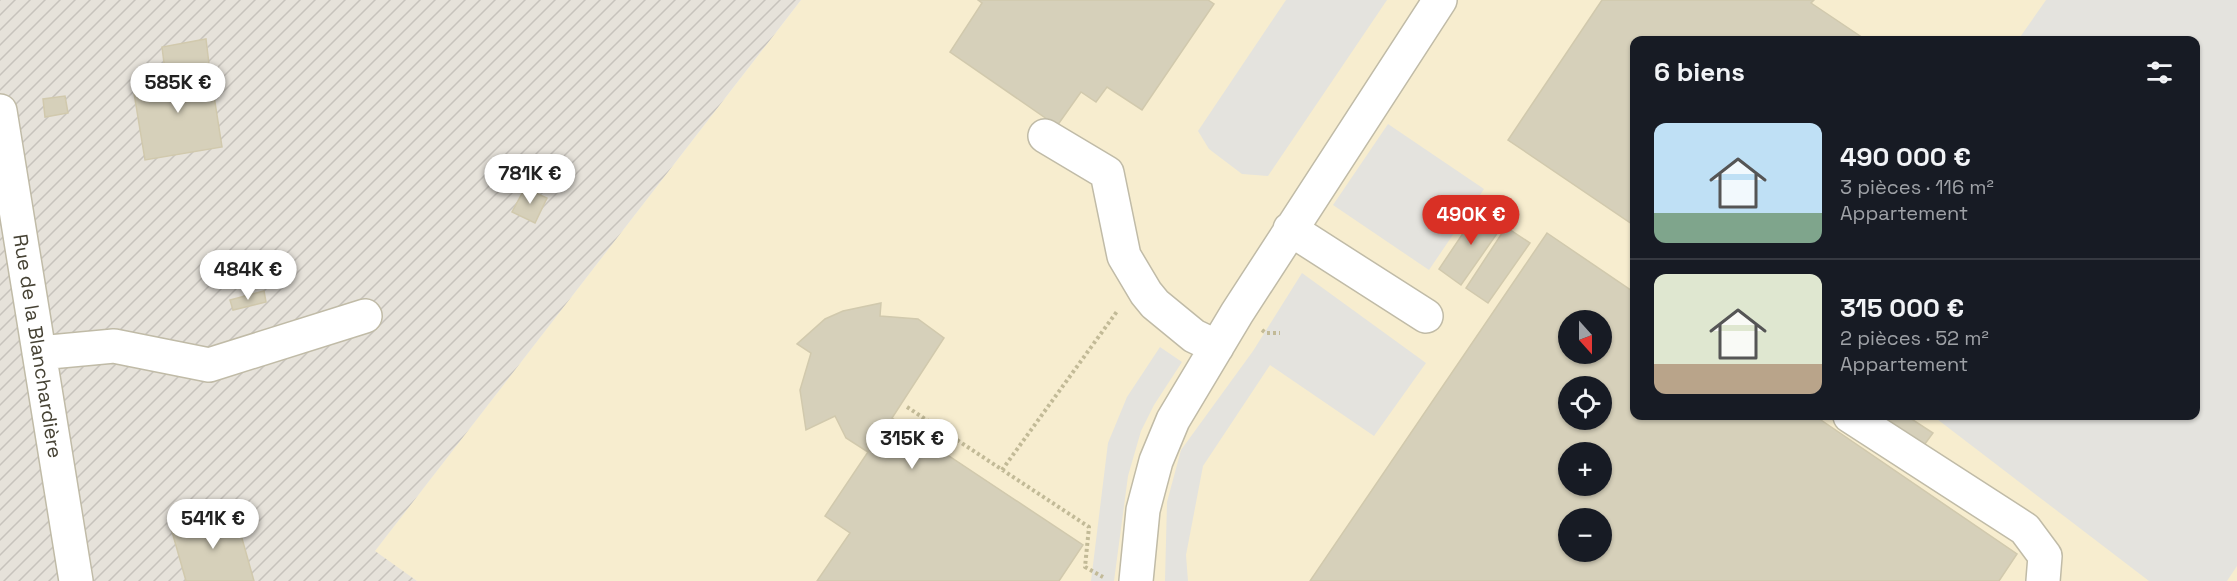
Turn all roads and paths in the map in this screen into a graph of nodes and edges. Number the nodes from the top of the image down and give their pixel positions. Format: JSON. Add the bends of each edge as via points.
{"nodes":[{"id":1,"x":1440,"y":0,"type":"edge"},
{"id":2,"x":0,"y":111,"type":"edge"},
{"id":3,"x":1045,"y":136,"type":"dead end"},
{"id":4,"x":1290,"y":229,"type":"junction"},
{"id":5,"x":1139,"y":281,"type":"junction"},
{"id":6,"x":1237,"y":313,"type":"junction"},
{"id":7,"x":365,"y":316,"type":"dead end"},
{"id":8,"x":1426,"y":316,"type":"dead end"},
{"id":9,"x":1280,"y":333,"type":"dead end"},
{"id":10,"x":1217,"y":347,"type":"junction"},
{"id":11,"x":39,"y":353,"type":"junction"},
{"id":12,"x":907,"y":407,"type":"dead end"},
{"id":13,"x":1856,"y":420,"type":"edge"},
{"id":14,"x":1002,"y":470,"type":"junction"},
{"id":15,"x":76,"y":581,"type":"edge"},
{"id":16,"x":1111,"y":581,"type":"edge"},
{"id":17,"x":1136,"y":581,"type":"edge"},
{"id":18,"x":2043,"y":581,"type":"edge"}],
"edges":[{"from":1,"to":4,"type":"street"},
{"from":2,"to":11,"type":"street","name":"Rue de la Blanchardière"},
{"from":3,"to":5,"type":"street","via":[[1107,172],[1124,256]]},
{"from":4,"to":6,"type":"street"},
{"from":4,"to":8,"type":"street"},
{"from":5,"to":10,"type":"street","via":[[1155,304],[1194,336]]},
{"from":5,"to":14,"type":"path"},
{"from":6,"to":9,"type":"path","via":[[1266,333]]},
{"from":6,"to":10,"type":"street"},
{"from":7,"to":11,"type":"street","via":[[209,364],[114,346]]},
{"from":10,"to":17,"type":"street","via":[[1173,420],[1156,461],[1143,510]]},
{"from":11,"to":15,"type":"street","name":"Rue de la Blanchardière"},
{"from":12,"to":14,"type":"path"},
{"from":13,"to":18,"type":"street","via":[[2025,530],[2044,556]]},
{"from":14,"to":16,"type":"path","via":[[1089,527],[1085,567]]}]}
